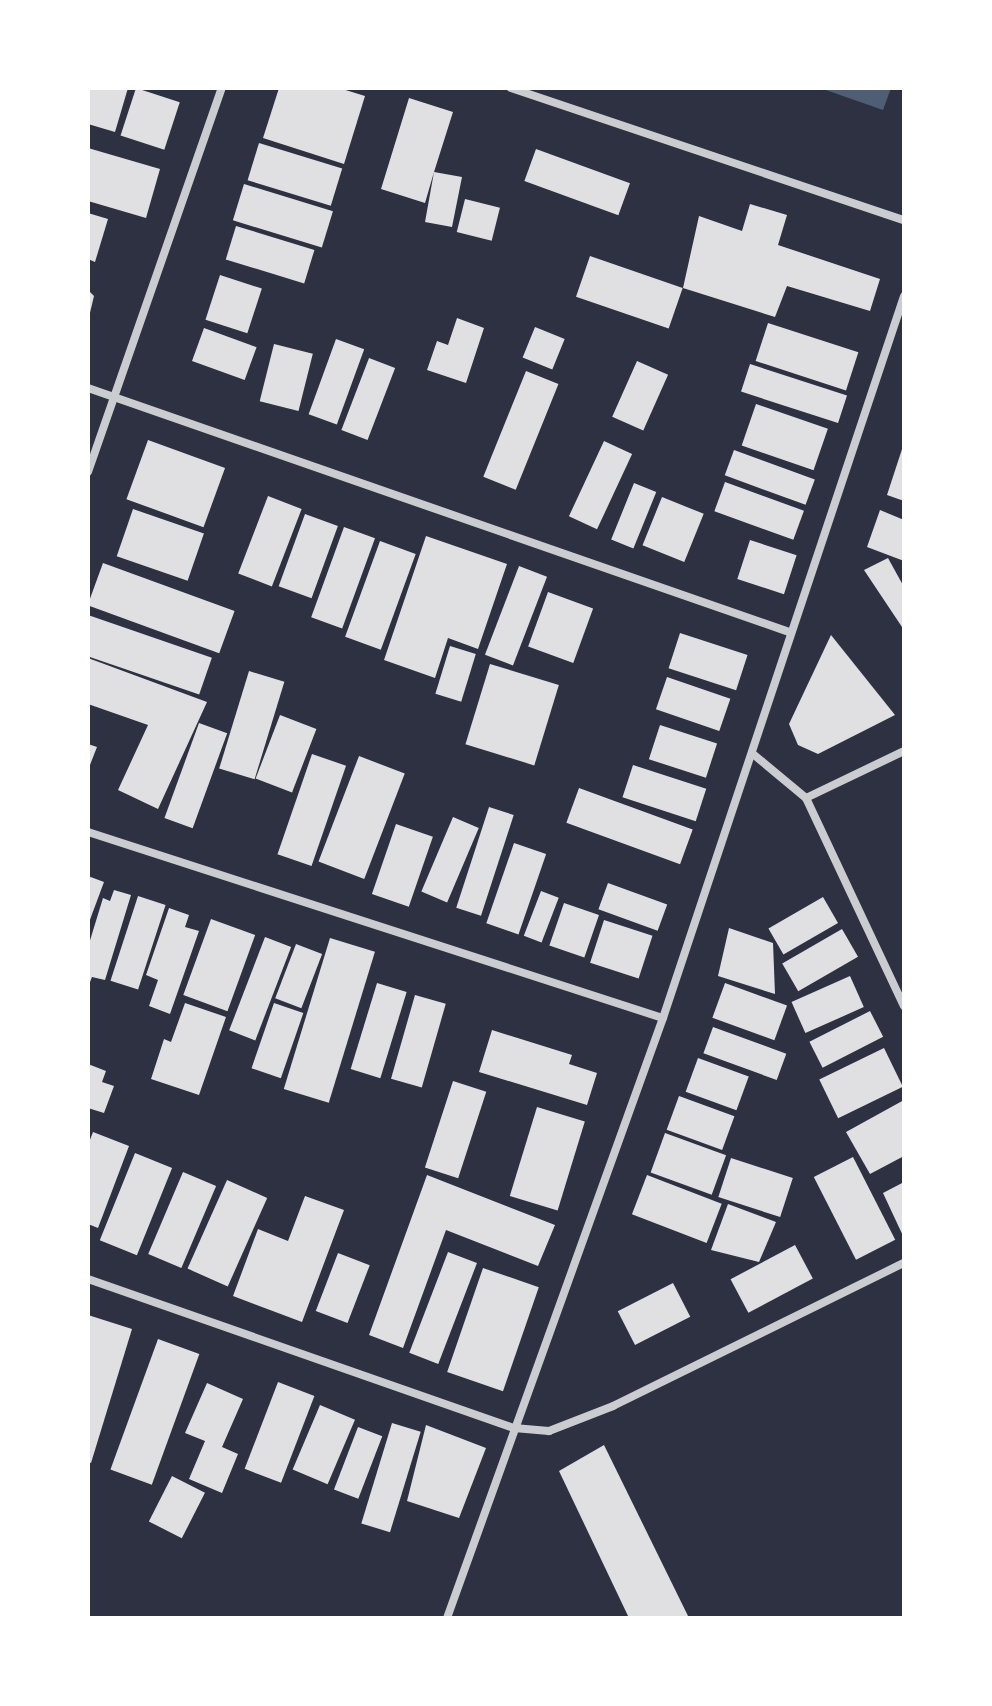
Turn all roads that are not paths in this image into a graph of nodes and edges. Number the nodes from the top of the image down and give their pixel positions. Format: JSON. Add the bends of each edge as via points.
{"nodes":[{"id":1,"x":222,"y":88,"type":"edge"},
{"id":2,"x":511,"y":88,"type":"edge"},
{"id":3,"x":904,"y":220,"type":"edge"},
{"id":4,"x":904,"y":296,"type":"edge"},
{"id":5,"x":88,"y":388,"type":"edge"},
{"id":6,"x":114,"y":397,"type":"junction"},
{"id":7,"x":88,"y":472,"type":"edge"},
{"id":8,"x":789,"y":632,"type":"junction"},
{"id":9,"x":904,"y":751,"type":"edge"},
{"id":10,"x":753,"y":754,"type":"junction"},
{"id":11,"x":806,"y":798,"type":"junction"},
{"id":12,"x":88,"y":832,"type":"edge"},
{"id":13,"x":904,"y":1006,"type":"edge"},
{"id":14,"x":663,"y":1018,"type":"junction"},
{"id":15,"x":904,"y":1263,"type":"edge"},
{"id":16,"x":88,"y":1279,"type":"edge"},
{"id":17,"x":514,"y":1428,"type":"junction"},
{"id":18,"x":447,"y":1618,"type":"edge"}],
"edges":[{"from":1,"to":6,"type":"street"},
{"from":2,"to":3,"type":"street"},
{"from":4,"to":8,"type":"street"},
{"from":5,"to":6,"type":"street"},
{"from":6,"to":7,"type":"street"},
{"from":6,"to":8,"type":"street"},
{"from":8,"to":10,"type":"street"},
{"from":9,"to":11,"type":"street"},
{"from":10,"to":11,"type":"street"},
{"from":10,"to":14,"type":"street"},
{"from":11,"to":13,"type":"street"},
{"from":12,"to":14,"type":"street"},
{"from":14,"to":17,"type":"street"},
{"from":15,"to":17,"type":"street","via":[[613,1406],[549,1431]]},
{"from":16,"to":17,"type":"street"},
{"from":17,"to":18,"type":"street"}]}
